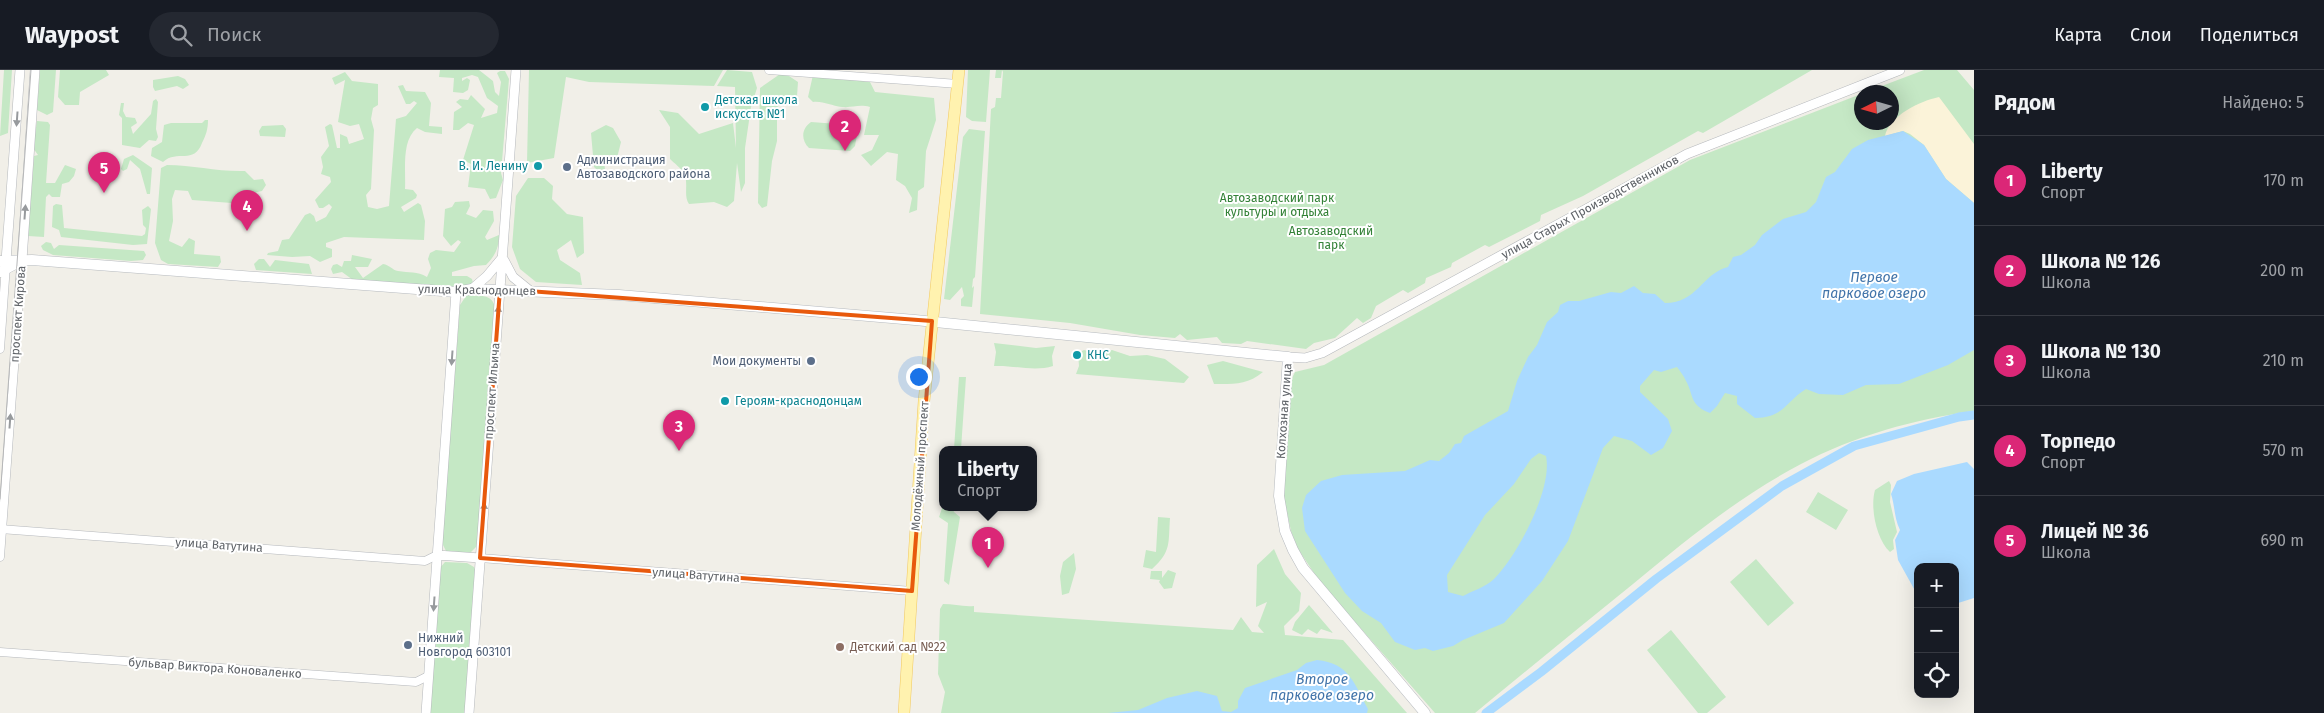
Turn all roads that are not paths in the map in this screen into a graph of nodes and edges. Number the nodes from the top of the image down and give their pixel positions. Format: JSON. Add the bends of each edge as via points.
{"nodes":[{"id":1,"x":20,"y":70,"type":"edge"},
{"id":2,"x":35,"y":70,"type":"edge"},
{"id":3,"x":516,"y":70,"type":"edge"},
{"id":4,"x":769,"y":70,"type":"edge"},
{"id":5,"x":897,"y":70,"type":"edge"},
{"id":6,"x":959,"y":70,"type":"edge"},
{"id":7,"x":1900,"y":70,"type":"edge"},
{"id":8,"x":896,"y":79,"type":"junction"},
{"id":9,"x":958,"y":84,"type":"junction"},
{"id":10,"x":502,"y":257,"type":"junction"},
{"id":11,"x":22,"y":260,"type":"junction"},
{"id":12,"x":3,"y":266,"type":"edge"},
{"id":13,"x":472,"y":289,"type":"junction"},
{"id":14,"x":500,"y":289,"type":"junction"},
{"id":15,"x":528,"y":290,"type":"junction"},
{"id":16,"x":456,"y":292,"type":"junction"},
{"id":17,"x":932,"y":321,"type":"junction"},
{"id":18,"x":0,"y":349,"type":"edge"},
{"id":19,"x":1288,"y":357,"type":"junction"},
{"id":20,"x":1,"y":530,"type":"edge"},
{"id":21,"x":437,"y":555,"type":"junction"},
{"id":22,"x":0,"y":557,"type":"edge"},
{"id":23,"x":480,"y":558,"type":"junction"},
{"id":24,"x":912,"y":590,"type":"junction"},
{"id":25,"x":0,"y":652,"type":"edge"},
{"id":26,"x":428,"y":676,"type":"junction"},
{"id":27,"x":426,"y":713,"type":"edge"},
{"id":28,"x":469,"y":713,"type":"edge"},
{"id":29,"x":904,"y":713,"type":"edge"},
{"id":30,"x":1425,"y":713,"type":"edge"}],
"edges":[{"from":1,"to":12,"type":"street","name":"проспект Кирова","one_way":true},
{"from":11,"to":2,"type":"street","name":"проспект Кирова","one_way":true},
{"from":3,"to":10,"type":"street","name":"проспект Ильича"},
{"from":4,"to":8,"type":"street"},
{"from":5,"to":8,"type":"street"},
{"from":6,"to":9,"type":"main road","name":"Молодёжный проспект"},
{"from":7,"to":19,"type":"street","name":"улица Старых Производственников","via":[[1687,154],[1322,353],[1305,358]]},
{"from":8,"to":9,"type":"street"},
{"from":9,"to":17,"type":"main road","name":"Молодёжный проспект"},
{"from":10,"to":13,"type":"street"},
{"from":10,"to":14,"type":"street","name":"проспект Ильича"},
{"from":10,"to":15,"type":"street","via":[[513,278]]},
{"from":11,"to":12,"type":"main road"},
{"from":11,"to":16,"type":"main road","name":"улица Краснодонцев"},
{"from":20,"to":11,"type":"street","name":"проспект Кирова","one_way":true},
{"from":12,"to":18,"type":"street","name":"проспект Кирова"},
{"from":13,"to":14,"type":"main road","name":"улица Краснодонцев"},
{"from":13,"to":16,"type":"main road","name":"улица Краснодонцев"},
{"from":14,"to":15,"type":"main road","name":"улица Краснодонцев"},
{"from":23,"to":14,"type":"street","name":"проспект Ильича","one_way":true},
{"from":15,"to":17,"type":"main road","name":"улица Краснодонцев"},
{"from":16,"to":21,"type":"street","one_way":true},
{"from":17,"to":19,"type":"main road","name":"Колхозная улица"},
{"from":17,"to":24,"type":"main road","name":"Молодёжный проспект"},
{"from":19,"to":30,"type":"main road","name":"Колхозная улица","via":[[1279,496],[1292,550],[1314,583]]},
{"from":20,"to":21,"type":"street","name":"улица Ватутина","via":[[425,561]]},
{"from":20,"to":22,"type":"street","name":"проспект Кирова"},
{"from":21,"to":23,"type":"street"},
{"from":21,"to":26,"type":"street","one_way":true},
{"from":23,"to":24,"type":"street","name":"улица Ватутина"},
{"from":23,"to":28,"type":"street","name":"проспект Ильича"},
{"from":24,"to":29,"type":"main road","name":"Молодёжный проспект"},
{"from":25,"to":26,"type":"street","name":"бульвар Виктора Коноваленко","via":[[416,682]]},
{"from":26,"to":27,"type":"street"}]}
